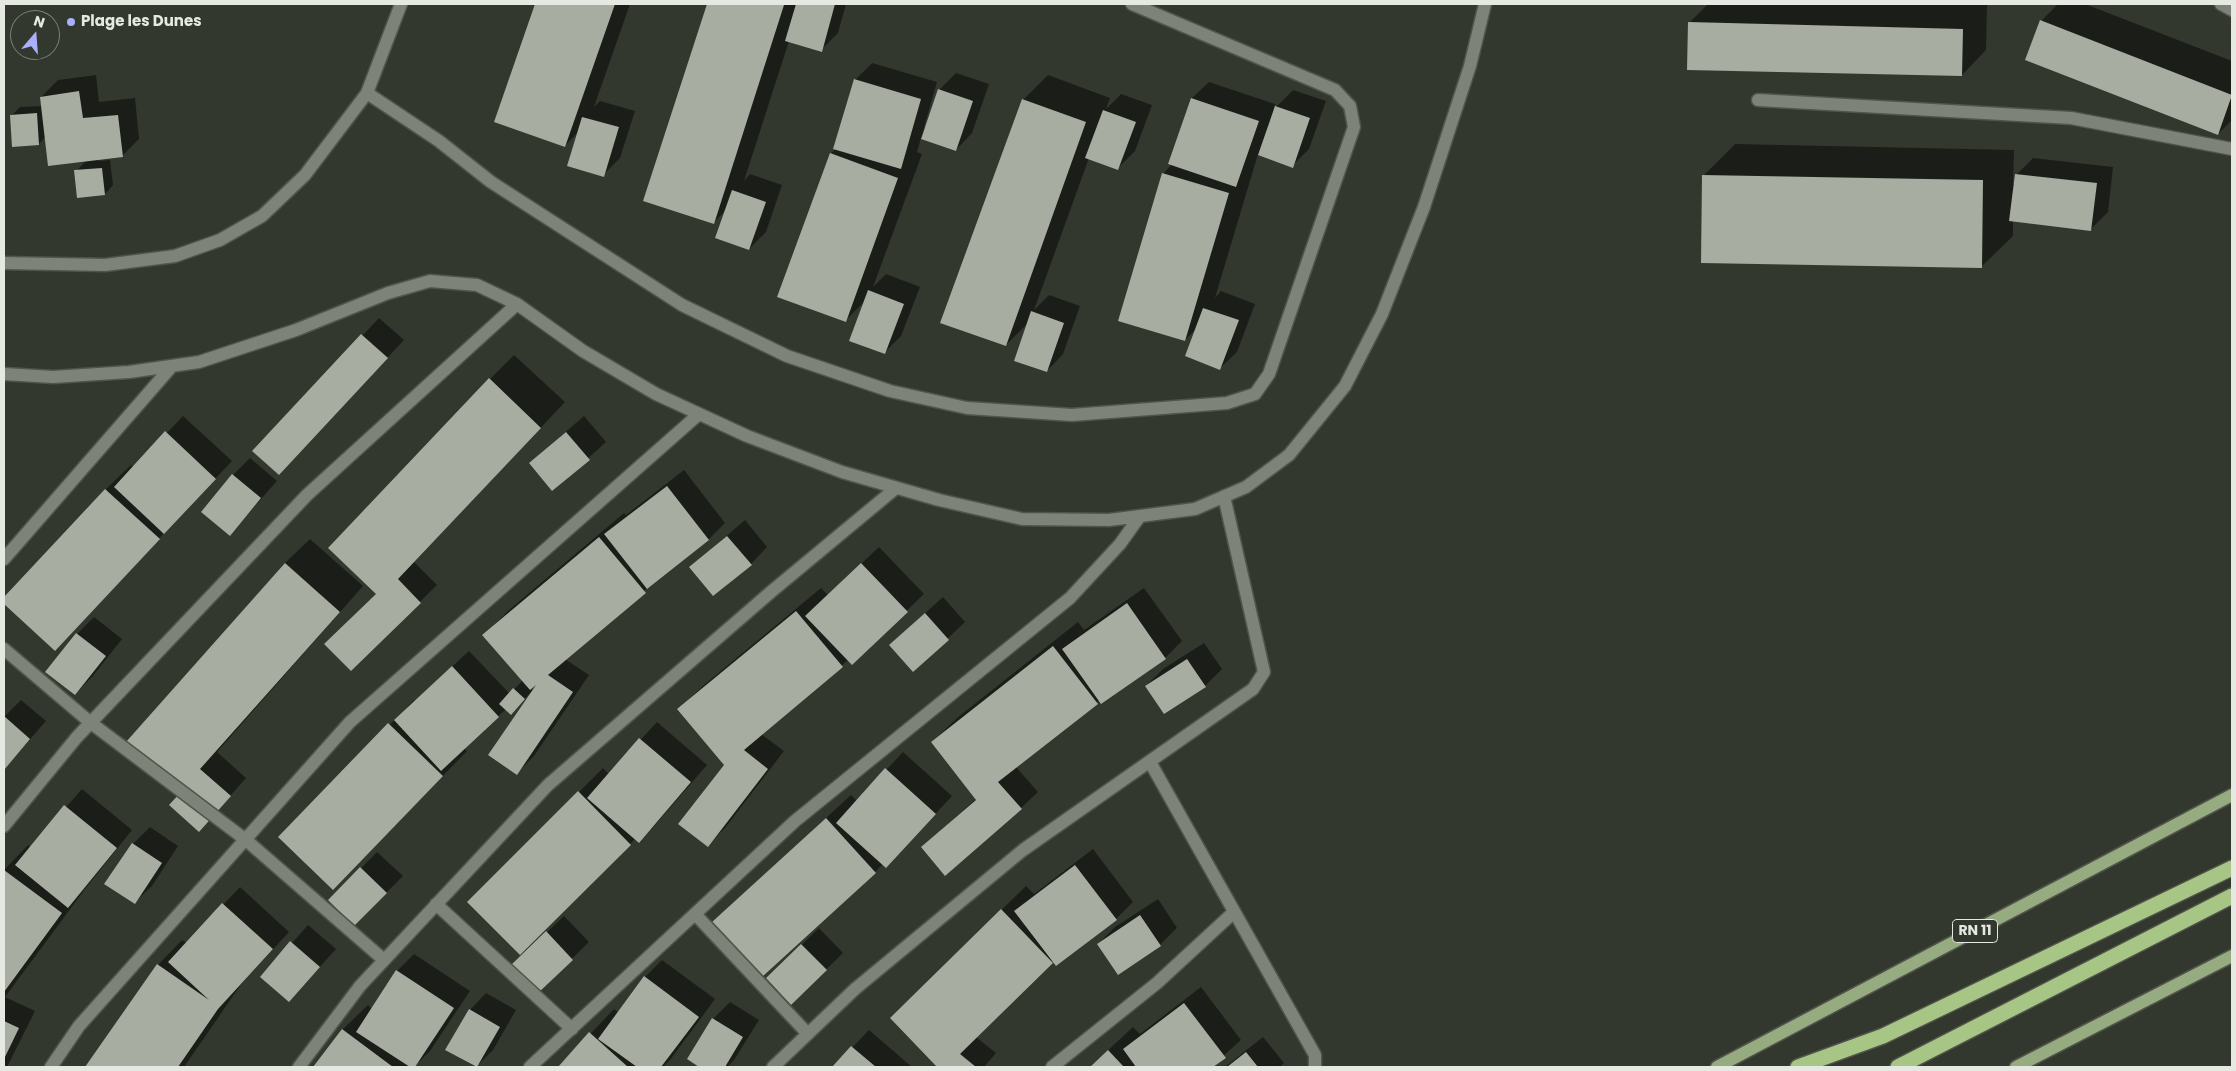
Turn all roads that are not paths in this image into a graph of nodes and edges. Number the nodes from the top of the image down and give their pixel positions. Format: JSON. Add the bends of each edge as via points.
{"nodes":[{"id":1,"x":400,"y":4,"type":"edge"},
{"id":2,"x":1132,"y":4,"type":"edge"},
{"id":3,"x":1485,"y":4,"type":"edge"},
{"id":4,"x":2221,"y":4,"type":"edge"},
{"id":5,"x":2232,"y":10,"type":"edge"},
{"id":6,"x":368,"y":93,"type":"junction"},
{"id":7,"x":1758,"y":100,"type":"dead end"},
{"id":8,"x":2232,"y":148,"type":"edge"},
{"id":9,"x":4,"y":263,"type":"edge"},
{"id":10,"x":517,"y":304,"type":"junction"},
{"id":11,"x":172,"y":366,"type":"junction"},
{"id":12,"x":4,"y":374,"type":"edge"},
{"id":13,"x":700,"y":414,"type":"junction"},
{"id":14,"x":896,"y":488,"type":"junction"},
{"id":15,"x":1224,"y":496,"type":"junction"},
{"id":16,"x":1140,"y":516,"type":"junction"},
{"id":17,"x":4,"y":558,"type":"edge"},
{"id":18,"x":4,"y":649,"type":"edge"},
{"id":19,"x":91,"y":723,"type":"junction"},
{"id":20,"x":1150,"y":762,"type":"junction"},
{"id":21,"x":2232,"y":795,"type":"edge"},
{"id":22,"x":4,"y":826,"type":"edge"},
{"id":23,"x":246,"y":840,"type":"junction"},
{"id":24,"x":2232,"y":868,"type":"edge"},
{"id":25,"x":2232,"y":896,"type":"edge"},
{"id":26,"x":436,"y":904,"type":"junction"},
{"id":27,"x":1234,"y":912,"type":"junction"},
{"id":28,"x":695,"y":914,"type":"junction"},
{"id":29,"x":2232,"y":956,"type":"edge"},
{"id":30,"x":384,"y":960,"type":"junction"},
{"id":31,"x":572,"y":1029,"type":"junction"},
{"id":32,"x":808,"y":1034,"type":"junction"},
{"id":33,"x":51,"y":1067,"type":"edge"},
{"id":34,"x":299,"y":1067,"type":"edge"},
{"id":35,"x":530,"y":1067,"type":"edge"},
{"id":36,"x":773,"y":1067,"type":"edge"},
{"id":37,"x":1052,"y":1067,"type":"edge"},
{"id":38,"x":1315,"y":1067,"type":"edge"},
{"id":39,"x":1716,"y":1067,"type":"edge"},
{"id":40,"x":1798,"y":1067,"type":"edge"},
{"id":41,"x":1898,"y":1067,"type":"edge"},
{"id":42,"x":2016,"y":1067,"type":"edge"}],
"edges":[{"from":1,"to":6,"type":"street"},
{"from":2,"to":6,"type":"street","via":[[1335,90],[1350,106],[1354,127],[1269,374],[1255,394],[1228,403],[1072,415],[967,408],[890,391],[787,356],[682,305],[491,182],[439,141]]},
{"from":3,"to":15,"type":"street","via":[[1470,66],[1424,207],[1382,314],[1345,386],[1289,456],[1246,487]]},
{"from":4,"to":5,"type":"street"},
{"from":6,"to":9,"type":"street","via":[[305,175],[262,216],[220,240],[175,256],[105,265]]},
{"from":7,"to":8,"type":"street","via":[[2070,118]]},
{"from":10,"to":11,"type":"street","via":[[477,285],[430,281],[388,293],[296,330],[199,362]]},
{"from":10,"to":13,"type":"street","via":[[583,351],[656,394]]},
{"from":10,"to":19,"type":"street","via":[[307,495]]},
{"from":11,"to":12,"type":"street","via":[[53,377]]},
{"from":11,"to":17,"type":"street"},
{"from":13,"to":14,"type":"street","via":[[825,466]]},
{"from":13,"to":23,"type":"street","via":[[350,722]]},
{"from":14,"to":16,"type":"street","via":[[1022,519],[1109,520]]},
{"from":14,"to":26,"type":"street","via":[[548,785]]},
{"from":15,"to":16,"type":"street","via":[[1195,509]]},
{"from":15,"to":20,"type":"street","via":[[1264,672],[1253,689]]},
{"from":16,"to":28,"type":"street","via":[[1120,544],[1070,598],[795,821]]},
{"from":18,"to":19,"type":"street"},
{"from":19,"to":22,"type":"street"},
{"from":19,"to":23,"type":"street"},
{"from":20,"to":27,"type":"street"},
{"from":20,"to":32,"type":"street","via":[[1023,850],[855,989]]},
{"from":21,"to":39,"type":"main road","number":"RN 11"},
{"from":23,"to":30,"type":"street"},
{"from":23,"to":33,"type":"street","via":[[79,1026]]},
{"from":24,"to":40,"type":"highway","via":[[1883,1036]]},
{"from":25,"to":41,"type":"highway"},
{"from":26,"to":30,"type":"street"},
{"from":26,"to":31,"type":"street"},
{"from":27,"to":37,"type":"street","via":[[1157,983]]},
{"from":27,"to":38,"type":"street","via":[[1315,1055]]},
{"from":28,"to":31,"type":"street"},
{"from":28,"to":32,"type":"street"},
{"from":29,"to":42,"type":"main road"},
{"from":30,"to":34,"type":"street","via":[[360,986]]},
{"from":31,"to":35,"type":"street"},
{"from":32,"to":36,"type":"street"}]}
